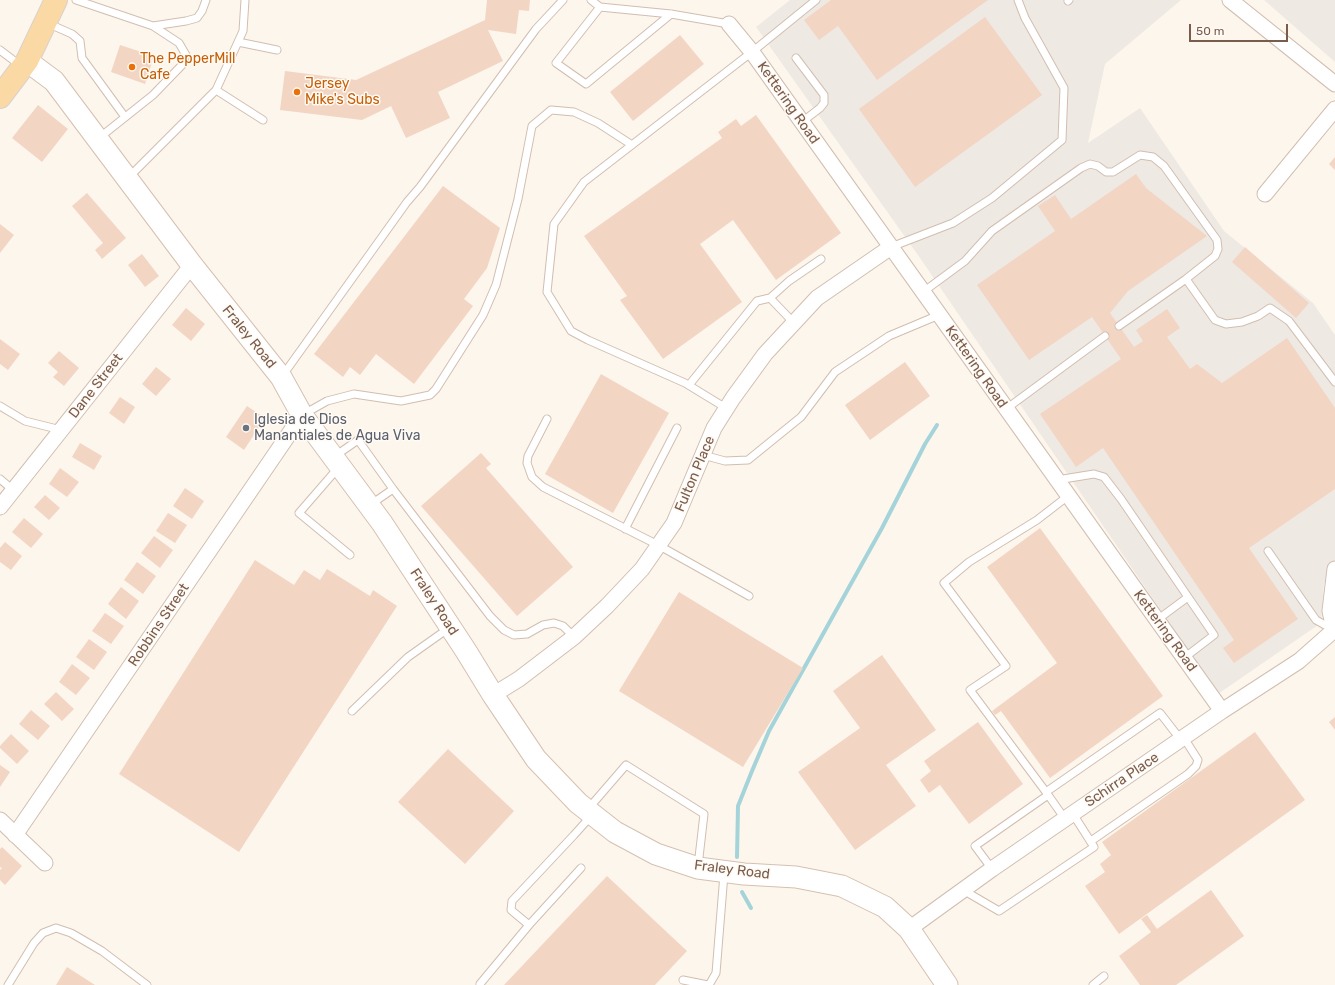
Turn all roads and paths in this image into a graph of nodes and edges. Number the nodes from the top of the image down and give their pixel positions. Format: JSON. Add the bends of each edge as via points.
{"nodes":[{"id":1,"x":56,"y":0,"type":"edge"},
{"id":2,"x":76,"y":0,"type":"edge"},
{"id":3,"x":206,"y":0,"type":"edge"},
{"id":4,"x":245,"y":0,"type":"edge"},
{"id":5,"x":563,"y":0,"type":"edge"},
{"id":6,"x":591,"y":0,"type":"edge"},
{"id":7,"x":816,"y":0,"type":"edge"},
{"id":8,"x":1018,"y":0,"type":"edge"},
{"id":9,"x":1230,"y":0,"type":"edge"},
{"id":10,"x":600,"y":7,"type":"junction"},
{"id":11,"x":671,"y":14,"type":"junction"},
{"id":12,"x":45,"y":22,"type":"junction"},
{"id":13,"x":729,"y":24,"type":"joint"},
{"id":14,"x":153,"y":26,"type":"junction"},
{"id":15,"x":238,"y":42,"type":"junction"},
{"id":16,"x":0,"y":50,"type":"edge"},
{"id":17,"x":277,"y":50,"type":"dead end"},
{"id":18,"x":752,"y":52,"type":"junction"},
{"id":19,"x":796,"y":58,"type":"dead end"},
{"id":20,"x":25,"y":64,"type":"junction"},
{"id":21,"x":1335,"y":84,"type":"edge"},
{"id":22,"x":216,"y":90,"type":"junction"},
{"id":23,"x":0,"y":97,"type":"edge"},
{"id":24,"x":1335,"y":108,"type":"edge"},
{"id":25,"x":125,"y":117,"type":"junction"},
{"id":26,"x":263,"y":120,"type":"dead end"},
{"id":27,"x":802,"y":122,"type":"junction"},
{"id":28,"x":98,"y":139,"type":"junction"},
{"id":29,"x":632,"y":145,"type":"junction"},
{"id":30,"x":127,"y":179,"type":"junction"},
{"id":31,"x":1265,"y":194,"type":"dead end"},
{"id":32,"x":891,"y":247,"type":"junction"},
{"id":33,"x":821,"y":259,"type":"dead end"},
{"id":34,"x":192,"y":265,"type":"junction"},
{"id":35,"x":1186,"y":279,"type":"junction"},
{"id":36,"x":923,"y":292,"type":"junction"},
{"id":37,"x":770,"y":298,"type":"junction"},
{"id":38,"x":939,"y":315,"type":"junction"},
{"id":39,"x":794,"y":323,"type":"junction"},
{"id":40,"x":1119,"y":326,"type":"dead end"},
{"id":41,"x":1105,"y":336,"type":"dead end"},
{"id":42,"x":281,"y":377,"type":"junction"},
{"id":43,"x":1335,"y":382,"type":"edge"},
{"id":44,"x":689,"y":385,"type":"junction"},
{"id":45,"x":0,"y":406,"type":"edge"},
{"id":46,"x":726,"y":408,"type":"junction"},
{"id":47,"x":1006,"y":408,"type":"junction"},
{"id":48,"x":302,"y":415,"type":"junction"},
{"id":49,"x":547,"y":419,"type":"dead end"},
{"id":50,"x":677,"y":428,"type":"dead end"},
{"id":51,"x":61,"y":430,"type":"junction"},
{"id":52,"x":703,"y":455,"type":"junction"},
{"id":53,"x":336,"y":462,"type":"junction"},
{"id":54,"x":0,"y":479,"type":"edge"},
{"id":55,"x":1057,"y":480,"type":"junction"},
{"id":56,"x":393,"y":489,"type":"junction"},
{"id":57,"x":13,"y":490,"type":"junction"},
{"id":58,"x":1068,"y":496,"type":"junction"},
{"id":59,"x":369,"y":505,"type":"junction"},
{"id":60,"x":0,"y":506,"type":"edge"},
{"id":61,"x":625,"y":529,"type":"junction"},
{"id":62,"x":658,"y":545,"type":"junction"},
{"id":63,"x":1268,"y":551,"type":"dead end"},
{"id":64,"x":350,"y":555,"type":"dead end"},
{"id":65,"x":1335,"y":569,"type":"edge"},
{"id":66,"x":749,"y":596,"type":"dead end"},
{"id":67,"x":1188,"y":598,"type":"junction"},
{"id":68,"x":1157,"y":620,"type":"junction"},
{"id":69,"x":450,"y":627,"type":"junction"},
{"id":70,"x":1334,"y":630,"type":"edge"},
{"id":71,"x":574,"y":637,"type":"junction"},
{"id":72,"x":1184,"y":658,"type":"junction"},
{"id":73,"x":493,"y":695,"type":"junction"},
{"id":74,"x":352,"y":711,"type":"dead end"},
{"id":75,"x":1222,"y":712,"type":"junction"},
{"id":76,"x":1182,"y":739,"type":"junction"},
{"id":77,"x":1047,"y":794,"type":"junction"},
{"id":78,"x":589,"y":812,"type":"junction"},
{"id":79,"x":1069,"y":816,"type":"junction"},
{"id":80,"x":0,"y":820,"type":"edge"},
{"id":81,"x":15,"y":834,"type":"junction"},
{"id":82,"x":1091,"y":841,"type":"junction"},
{"id":83,"x":45,"y":863,"type":"dead end"},
{"id":84,"x":581,"y":868,"type":"dead end"},
{"id":85,"x":698,"y":868,"type":"junction"},
{"id":86,"x":992,"y":869,"type":"junction"},
{"id":87,"x":724,"y":871,"type":"junction"},
{"id":88,"x":962,"y":890,"type":"junction"},
{"id":89,"x":529,"y":925,"type":"junction"},
{"id":90,"x":909,"y":929,"type":"junction"},
{"id":91,"x":1104,"y":976,"type":"dead end"},
{"id":92,"x":683,"y":980,"type":"dead end"},
{"id":93,"x":480,"y":984,"type":"dead end"},
{"id":94,"x":8,"y":985,"type":"edge"},
{"id":95,"x":147,"y":985,"type":"edge"},
{"id":96,"x":708,"y":985,"type":"edge"},
{"id":97,"x":947,"y":985,"type":"edge"},
{"id":98,"x":1093,"y":985,"type":"edge"}],
"edges":[{"from":1,"to":12,"type":"main road"},
{"from":2,"to":14,"type":"lane"},
{"from":3,"to":14,"type":"lane","via":[[197,18]]},
{"from":4,"to":15,"type":"lane","via":[[243,31]]},
{"from":5,"to":42,"type":"lane","via":[[536,29]]},
{"from":6,"to":10,"type":"lane"},
{"from":7,"to":18,"type":"lane"},
{"from":8,"to":32,"type":"lane","via":[[1025,18],[1064,88],[1062,140],[992,198],[953,223]]},
{"from":9,"to":21,"type":"street"},
{"from":10,"to":11,"type":"lane"},
{"from":10,"to":11,"type":"lane","via":[[556,63],[586,84]]},
{"from":11,"to":13,"type":"lane"},
{"from":12,"to":20,"type":"main road"},
{"from":12,"to":25,"type":"lane","via":[[72,34],[80,41],[82,58]]},
{"from":13,"to":18,"type":"street","name":"Kettering Road"},
{"from":14,"to":25,"type":"lane","via":[[179,43],[186,55],[182,65]]},
{"from":15,"to":17,"type":"lane"},
{"from":15,"to":22,"type":"lane"},
{"from":16,"to":20,"type":"lane"},
{"from":18,"to":27,"type":"street","name":"Kettering Road"},
{"from":18,"to":29,"type":"lane"},
{"from":19,"to":27,"type":"lane","via":[[824,95],[824,103],[820,108]]},
{"from":20,"to":23,"type":"main road"},
{"from":20,"to":28,"type":"street","name":"Fraley Road","via":[[54,81]]},
{"from":22,"to":26,"type":"lane"},
{"from":22,"to":30,"type":"lane"},
{"from":24,"to":31,"type":"street"},
{"from":25,"to":28,"type":"lane"},
{"from":27,"to":32,"type":"street","name":"Kettering Road"},
{"from":28,"to":30,"type":"street","name":"Fraley Road"},
{"from":29,"to":44,"type":"lane","via":[[584,182],[554,224],[547,292],[572,331]]},
{"from":29,"to":48,"type":"lane","via":[[598,123],[574,112],[551,110],[532,126],[518,199],[496,286],[483,315],[436,389],[430,395],[401,401],[354,394],[327,401]]},
{"from":30,"to":34,"type":"street","name":"Fraley Road"},
{"from":32,"to":36,"type":"street","name":"Kettering Road"},
{"from":32,"to":39,"type":"street","name":"Fulton Place","via":[[817,298]]},
{"from":33,"to":37,"type":"lane"},
{"from":34,"to":42,"type":"street","name":"Fraley Road"},
{"from":34,"to":51,"type":"street","name":"Dane Street"},
{"from":35,"to":36,"type":"lane","via":[[1215,256],[1218,249],[1217,240],[1164,166],[1153,157],[1140,155],[1113,172],[1106,172],[1090,164],[1081,168],[992,231],[965,261]]},
{"from":35,"to":40,"type":"lane"},
{"from":35,"to":43,"type":"lane","via":[[1215,320],[1226,324],[1242,322],[1270,308],[1289,321]]},
{"from":36,"to":38,"type":"street","name":"Kettering Road"},
{"from":37,"to":39,"type":"lane"},
{"from":37,"to":44,"type":"lane","via":[[757,301]]},
{"from":38,"to":47,"type":"street","name":"Kettering Road"},
{"from":38,"to":52,"type":"lane","via":[[888,336],[835,372],[801,417],[748,460],[725,460]]},
{"from":39,"to":46,"type":"street","name":"Fulton Place","via":[[764,354]]},
{"from":41,"to":47,"type":"lane"},
{"from":42,"to":48,"type":"street","name":"Fraley Road"},
{"from":44,"to":46,"type":"lane"},
{"from":45,"to":51,"type":"lane","via":[[25,421]]},
{"from":46,"to":52,"type":"street","name":"Fulton Place"},
{"from":47,"to":55,"type":"street","name":"Kettering Road"},
{"from":48,"to":53,"type":"street","name":"Fraley Road"},
{"from":48,"to":81,"type":"street","name":"Robbins Street"},
{"from":49,"to":61,"type":"lane","via":[[528,456],[527,463],[532,476],[543,487]]},
{"from":50,"to":61,"type":"lane"},
{"from":51,"to":57,"type":"street","name":"Dane Street"},
{"from":52,"to":62,"type":"street","name":"Fulton Place","via":[[674,523]]},
{"from":53,"to":56,"type":"lane","via":[[358,440]]},
{"from":53,"to":59,"type":"street","name":"Fraley Road"},
{"from":53,"to":64,"type":"lane","via":[[299,513]]},
{"from":54,"to":57,"type":"lane"},
{"from":55,"to":58,"type":"street","name":"Kettering Road"},
{"from":55,"to":67,"type":"lane","via":[[1094,474],[1104,476]]},
{"from":56,"to":59,"type":"lane"},
{"from":56,"to":71,"type":"lane","via":[[490,616],[504,630],[514,635],[527,634],[543,625],[554,623],[563,626]]},
{"from":57,"to":60,"type":"street","name":"Dane Street"},
{"from":58,"to":68,"type":"street","name":"Kettering Road"},
{"from":58,"to":77,"type":"lane","via":[[1036,520],[969,562],[944,583],[1006,666],[970,690]]},
{"from":59,"to":69,"type":"street","name":"Fraley Road"},
{"from":61,"to":62,"type":"lane"},
{"from":62,"to":66,"type":"lane"},
{"from":62,"to":71,"type":"street","name":"Fulton Place","via":[[642,569]]},
{"from":63,"to":70,"type":"lane","via":[[1316,620]]},
{"from":65,"to":70,"type":"street","via":[[1330,612]]},
{"from":67,"to":68,"type":"lane"},
{"from":67,"to":72,"type":"lane","via":[[1214,635]]},
{"from":68,"to":72,"type":"street","name":"Kettering Road"},
{"from":69,"to":73,"type":"street","name":"Fraley Road"},
{"from":69,"to":74,"type":"lane","via":[[408,657]]},
{"from":70,"to":75,"type":"street","name":"Schirra Place","via":[[1299,661]]},
{"from":71,"to":73,"type":"street","name":"Fulton Place","via":[[519,679]]},
{"from":72,"to":75,"type":"street","name":"Kettering Road"},
{"from":73,"to":78,"type":"street","name":"Fraley Road","via":[[536,759]]},
{"from":75,"to":76,"type":"street","name":"Schirra Place"},
{"from":76,"to":77,"type":"lane","via":[[1160,713]]},
{"from":76,"to":79,"type":"street","name":"Schirra Place"},
{"from":76,"to":82,"type":"lane","via":[[1198,760],[1196,766]]},
{"from":77,"to":79,"type":"lane"},
{"from":77,"to":86,"type":"lane","via":[[975,846]]},
{"from":78,"to":85,"type":"street","name":"Fraley Road","via":[[615,832],[656,854]]},
{"from":78,"to":85,"type":"lane","via":[[626,765],[704,814]]},
{"from":78,"to":89,"type":"lane","via":[[574,835],[512,901],[511,910]]},
{"from":79,"to":82,"type":"lane"},
{"from":79,"to":86,"type":"street","name":"Schirra Place"},
{"from":80,"to":81,"type":"street"},
{"from":81,"to":83,"type":"street"},
{"from":82,"to":88,"type":"lane","via":[[1094,847],[999,911]]},
{"from":84,"to":89,"type":"lane"},
{"from":85,"to":87,"type":"street","name":"Fraley Road"},
{"from":86,"to":88,"type":"street","name":"Schirra Place"},
{"from":87,"to":90,"type":"street","name":"Fraley Road","via":[[796,877],[842,886],[886,907]]},
{"from":87,"to":96,"type":"lane","via":[[716,973]]},
{"from":88,"to":90,"type":"street","name":"Schirra Place"},
{"from":89,"to":93,"type":"lane"},
{"from":90,"to":97,"type":"street","name":"Fraley Road"},
{"from":91,"to":98,"type":"lane"},
{"from":92,"to":96,"type":"lane"},
{"from":94,"to":95,"type":"lane","via":[[34,943],[43,933],[56,928],[102,950]]}]}
